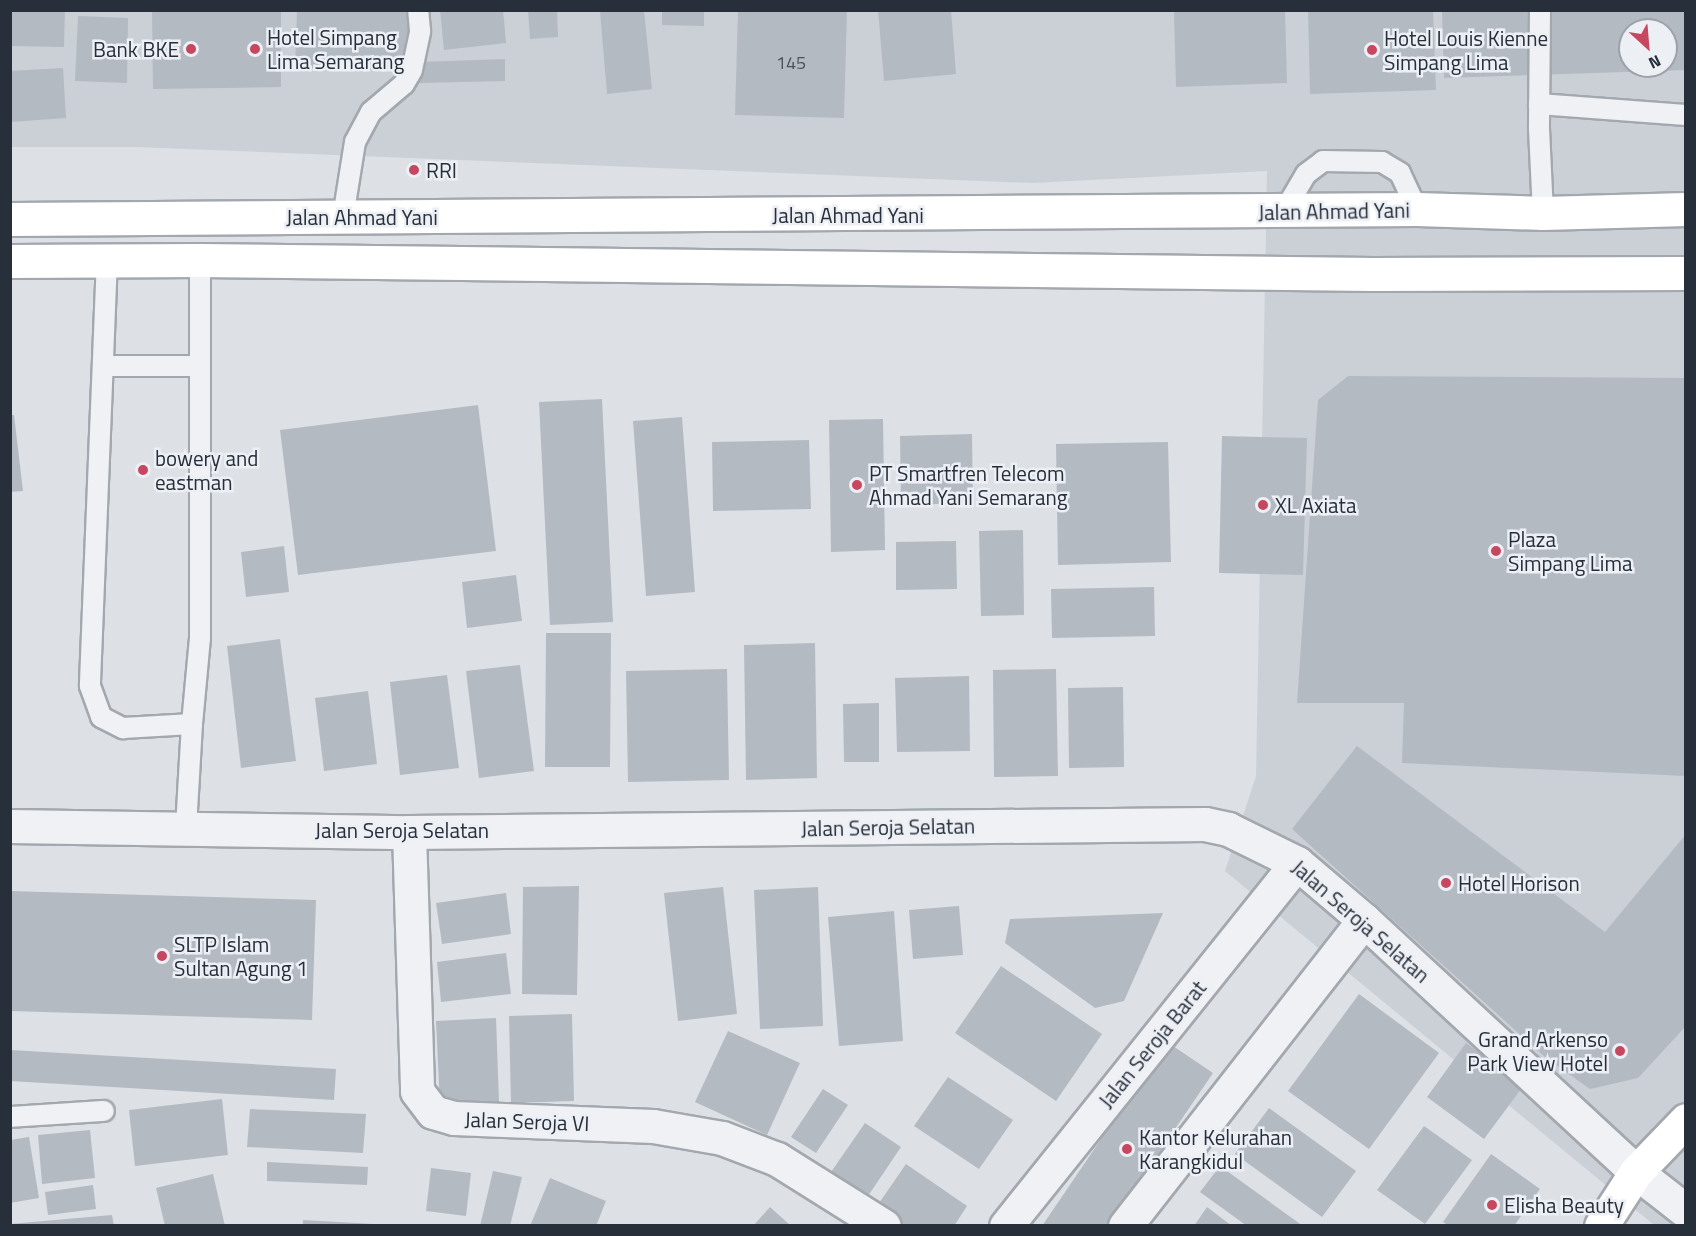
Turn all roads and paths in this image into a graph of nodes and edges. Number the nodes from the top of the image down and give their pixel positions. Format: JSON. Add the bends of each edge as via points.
{"nodes":[{"id":1,"x":418,"y":10,"type":"edge"},
{"id":2,"x":1540,"y":10,"type":"edge"},
{"id":3,"x":1539,"y":104,"type":"junction"},
{"id":4,"x":1686,"y":115,"type":"edge"},
{"id":5,"x":1417,"y":209,"type":"junction"},
{"id":6,"x":1686,"y":209,"type":"edge"},
{"id":7,"x":1282,"y":213,"type":"junction"},
{"id":8,"x":1543,"y":213,"type":"junction"},
{"id":9,"x":343,"y":217,"type":"junction"},
{"id":10,"x":10,"y":219,"type":"edge"},
{"id":11,"x":107,"y":260,"type":"junction"},
{"id":12,"x":200,"y":260,"type":"junction"},
{"id":13,"x":10,"y":261,"type":"edge"},
{"id":14,"x":1686,"y":273,"type":"edge"},
{"id":15,"x":104,"y":366,"type":"junction"},
{"id":16,"x":199,"y":366,"type":"junction"},
{"id":17,"x":192,"y":724,"type":"junction"},
{"id":18,"x":10,"y":826,"type":"edge"},
{"id":19,"x":186,"y":828,"type":"junction"},
{"id":20,"x":409,"y":832,"type":"junction"},
{"id":21,"x":1297,"y":862,"type":"junction"},
{"id":22,"x":1364,"y":920,"type":"junction"},
{"id":23,"x":104,"y":1111,"type":"dead end"},
{"id":24,"x":10,"y":1117,"type":"edge"},
{"id":25,"x":1686,"y":1120,"type":"edge"},
{"id":26,"x":1636,"y":1172,"type":"junction"},
{"id":27,"x":1686,"y":1211,"type":"edge"},
{"id":28,"x":884,"y":1226,"type":"edge"},
{"id":29,"x":1006,"y":1226,"type":"edge"},
{"id":30,"x":1125,"y":1226,"type":"edge"},
{"id":31,"x":1601,"y":1226,"type":"edge"}],
"edges":[{"from":1,"to":9,"type":"lane","via":[[420,31],[412,70],[404,84],[371,112],[355,142]]},
{"from":2,"to":3,"type":"lane"},
{"from":3,"to":4,"type":"lane"},
{"from":3,"to":8,"type":"lane"},
{"from":5,"to":7,"type":"main road","name":"Jalan Ahmad Yani"},
{"from":5,"to":7,"type":"lane","via":[[1400,173],[1382,162],[1323,161],[1306,174]]},
{"from":5,"to":8,"type":"main road","name":"Jalan Ahmad Yani"},
{"from":6,"to":8,"type":"main road","name":"Jalan Ahmad Yani"},
{"from":7,"to":9,"type":"main road","name":"Jalan Ahmad Yani"},
{"from":9,"to":10,"type":"main road","name":"Jalan Ahmad Yani"},
{"from":11,"to":12,"type":"main road","name":"Jalan Ahmad Yani"},
{"from":11,"to":13,"type":"main road","name":"Jalan Ahmad Yani"},
{"from":11,"to":15,"type":"lane"},
{"from":12,"to":14,"type":"main road","name":"Jalan Ahmad Yani","via":[[1371,274]]},
{"from":12,"to":16,"type":"lane"},
{"from":15,"to":16,"type":"lane"},
{"from":15,"to":17,"type":"lane","via":[[90,686],[93,702],[101,717],[123,728]]},
{"from":16,"to":17,"type":"lane","via":[[200,638]]},
{"from":17,"to":19,"type":"lane"},
{"from":18,"to":19,"type":"street","name":"Jalan Seroja Selatan"},
{"from":19,"to":20,"type":"street","name":"Jalan Seroja Selatan"},
{"from":20,"to":21,"type":"street","name":"Jalan Seroja Selatan","via":[[1205,824],[1257,841]]},
{"from":20,"to":28,"type":"street","name":"Jalan Seroja VI","via":[[417,1091],[433,1112],[454,1118],[653,1126],[722,1138],[777,1159]]},
{"from":21,"to":22,"type":"street","name":"Jalan Seroja Selatan"},
{"from":21,"to":29,"type":"street","name":"Jalan Seroja Barat"},
{"from":22,"to":26,"type":"street","name":"Jalan Seroja Selatan"},
{"from":22,"to":30,"type":"street"},
{"from":23,"to":24,"type":"lane"},
{"from":25,"to":26,"type":"main road"},
{"from":26,"to":27,"type":"street","name":"Jalan Seroja Selatan"},
{"from":26,"to":31,"type":"main road"}]}
